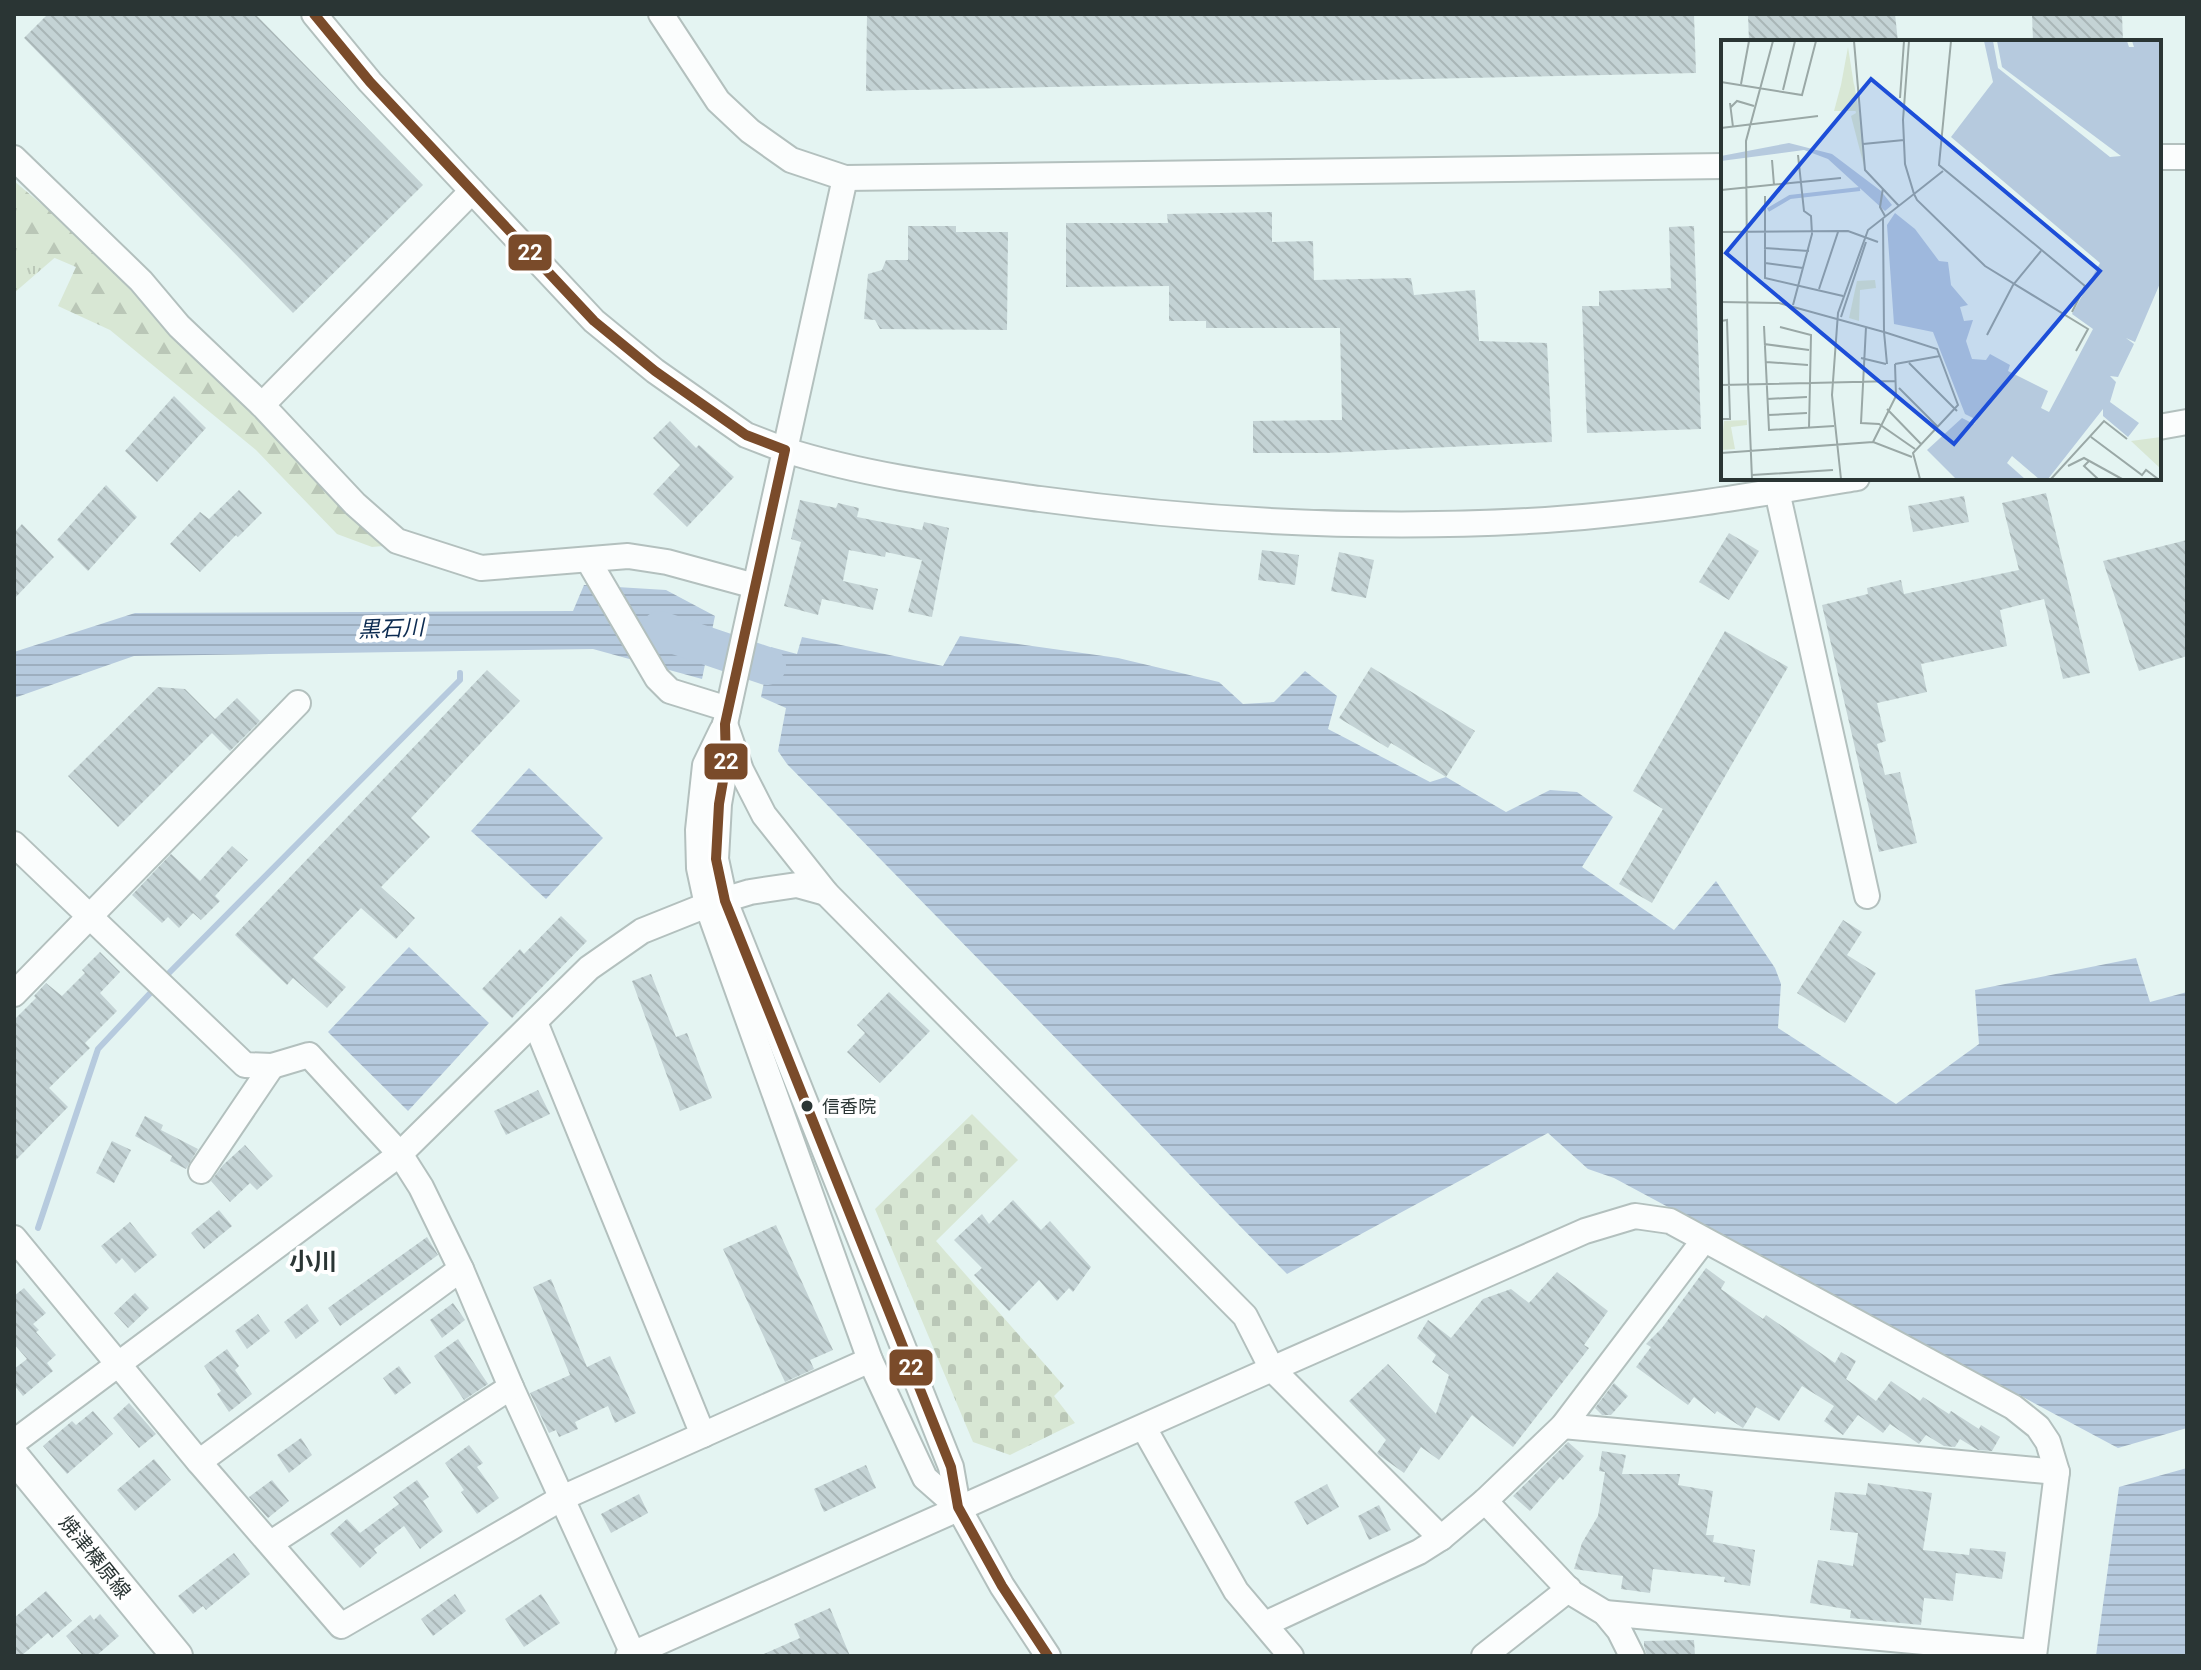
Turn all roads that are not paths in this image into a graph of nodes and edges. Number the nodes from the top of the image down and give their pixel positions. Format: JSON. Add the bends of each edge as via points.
{"nodes":[{"id":1,"x":295,"y":14,"type":"edge"},
{"id":2,"x":314,"y":14,"type":"edge"},
{"id":3,"x":661,"y":14,"type":"edge"},
{"id":4,"x":370,"y":82,"type":"junction"},
{"id":5,"x":2161,"y":157,"type":"edge"},
{"id":6,"x":2187,"y":157,"type":"edge"},
{"id":7,"x":14,"y":158,"type":"edge"},
{"id":8,"x":1721,"y":166,"type":"edge"},
{"id":9,"x":845,"y":178,"type":"junction"},
{"id":10,"x":472,"y":191,"type":"junction"},
{"id":11,"x":262,"y":405,"type":"junction"},
{"id":12,"x":2187,"y":422,"type":"edge"},
{"id":13,"x":2161,"y":427,"type":"edge"},
{"id":14,"x":785,"y":450,"type":"junction"},
{"id":15,"x":1834,"y":480,"type":"edge"},
{"id":16,"x":1777,"y":485,"type":"edge"},
{"id":17,"x":588,"y":560,"type":"junction"},
{"id":18,"x":755,"y":586,"type":"junction"},
{"id":19,"x":298,"y":703,"type":"dead end"},
{"id":20,"x":728,"y":709,"type":"junction"},
{"id":21,"x":14,"y":844,"type":"edge"},
{"id":22,"x":826,"y":893,"type":"junction"},
{"id":23,"x":1867,"y":896,"type":"dead end"},
{"id":24,"x":716,"y":903,"type":"junction"},
{"id":25,"x":90,"y":916,"type":"junction"},
{"id":26,"x":14,"y":994,"type":"edge"},
{"id":27,"x":535,"y":1022,"type":"junction"},
{"id":28,"x":272,"y":1066,"type":"junction"},
{"id":29,"x":400,"y":1154,"type":"junction"},
{"id":30,"x":201,"y":1171,"type":"dead end"},
{"id":31,"x":14,"y":1238,"type":"edge"},
{"id":32,"x":1704,"y":1240,"type":"junction"},
{"id":33,"x":461,"y":1269,"type":"junction"},
{"id":34,"x":870,"y":1360,"type":"junction"},
{"id":35,"x":118,"y":1364,"type":"junction"},
{"id":36,"x":1272,"y":1369,"type":"junction"},
{"id":37,"x":511,"y":1387,"type":"junction"},
{"id":38,"x":1563,"y":1426,"type":"junction"},
{"id":39,"x":1144,"y":1428,"type":"junction"},
{"id":40,"x":703,"y":1435,"type":"junction"},
{"id":41,"x":14,"y":1442,"type":"edge"},
{"id":42,"x":14,"y":1457,"type":"edge"},
{"id":43,"x":199,"y":1462,"type":"junction"},
{"id":44,"x":2057,"y":1472,"type":"junction"},
{"id":45,"x":562,"y":1498,"type":"junction"},
{"id":46,"x":1485,"y":1501,"type":"junction"},
{"id":47,"x":958,"y":1507,"type":"junction"},
{"id":48,"x":1441,"y":1538,"type":"junction"},
{"id":49,"x":271,"y":1543,"type":"junction"},
{"id":50,"x":1569,"y":1589,"type":"junction"},
{"id":51,"x":1605,"y":1613,"type":"junction"},
{"id":52,"x":1265,"y":1624,"type":"junction"},
{"id":53,"x":676,"y":1646,"type":"edge"},
{"id":54,"x":2034,"y":1654,"type":"edge"},
{"id":55,"x":630,"y":1655,"type":"edge"},
{"id":56,"x":177,"y":1656,"type":"edge"},
{"id":57,"x":1048,"y":1656,"type":"edge"},
{"id":58,"x":1291,"y":1656,"type":"edge"},
{"id":59,"x":1484,"y":1656,"type":"edge"},
{"id":60,"x":1632,"y":1656,"type":"edge"}],
"edges":[{"from":1,"to":4,"type":"street"},
{"from":2,"to":4,"type":"street"},
{"from":3,"to":9,"type":"street","via":[[718,101],[750,131],[791,160]]},
{"from":4,"to":10,"type":"street"},
{"from":5,"to":6,"type":"street"},
{"from":7,"to":11,"type":"street"},
{"from":8,"to":9,"type":"street"},
{"from":9,"to":14,"type":"street"},
{"from":10,"to":11,"type":"street"},
{"from":10,"to":14,"type":"street","via":[[618,341],[746,435]]},
{"from":11,"to":17,"type":"street","via":[[397,541],[481,568]]},
{"from":12,"to":13,"type":"street"},
{"from":14,"to":16,"type":"street","via":[[830,465],[1011,495],[1236,520],[1348,525],[1529,521]]},
{"from":14,"to":18,"type":"street"},
{"from":15,"to":16,"type":"street"},
{"from":16,"to":23,"type":"street"},
{"from":17,"to":18,"type":"street","via":[[628,556],[667,562]]},
{"from":17,"to":20,"type":"street","via":[[657,678],[670,691]]},
{"from":18,"to":20,"type":"street"},
{"from":19,"to":25,"type":"street"},
{"from":20,"to":22,"type":"street","via":[[741,770],[764,815]]},
{"from":20,"to":24,"type":"street","via":[[705,765],[698,830],[699,868]]},
{"from":21,"to":25,"type":"street"},
{"from":22,"to":24,"type":"street","via":[[797,885]]},
{"from":22,"to":36,"type":"street","via":[[1245,1316]]},
{"from":24,"to":27,"type":"street","via":[[631,938],[589,968]]},
{"from":24,"to":34,"type":"street"},
{"from":24,"to":47,"type":"street","via":[[951,1467]]},
{"from":25,"to":26,"type":"street"},
{"from":25,"to":28,"type":"street","via":[[245,1065]]},
{"from":27,"to":29,"type":"street"},
{"from":27,"to":40,"type":"street"},
{"from":28,"to":29,"type":"street","via":[[309,1055]]},
{"from":28,"to":30,"type":"street"},
{"from":29,"to":33,"type":"street"},
{"from":29,"to":35,"type":"street"},
{"from":31,"to":35,"type":"street"},
{"from":32,"to":36,"type":"street","via":[[1651,1216],[1619,1219]]},
{"from":32,"to":38,"type":"street"},
{"from":32,"to":44,"type":"street","via":[[2013,1407],[2038,1427]]},
{"from":33,"to":37,"type":"street"},
{"from":33,"to":43,"type":"street"},
{"from":34,"to":40,"type":"street"},
{"from":34,"to":47,"type":"street","via":[[925,1478]]},
{"from":35,"to":41,"type":"street"},
{"from":35,"to":43,"type":"street"},
{"from":36,"to":39,"type":"street"},
{"from":36,"to":48,"type":"street"},
{"from":37,"to":45,"type":"street"},
{"from":37,"to":49,"type":"street"},
{"from":38,"to":44,"type":"street"},
{"from":38,"to":46,"type":"street"},
{"from":39,"to":47,"type":"street"},
{"from":39,"to":52,"type":"street","via":[[1236,1591]]},
{"from":40,"to":45,"type":"street"},
{"from":42,"to":56,"type":"main road","name":"焼津榛原線"},
{"from":43,"to":49,"type":"street"},
{"from":44,"to":54,"type":"street"},
{"from":45,"to":49,"type":"street","via":[[341,1626]]},
{"from":45,"to":55,"type":"street"},
{"from":46,"to":48,"type":"street"},
{"from":46,"to":50,"type":"street"},
{"from":47,"to":53,"type":"street"},
{"from":47,"to":57,"type":"street"},
{"from":48,"to":52,"type":"street"},
{"from":50,"to":51,"type":"street"},
{"from":50,"to":59,"type":"street"},
{"from":51,"to":54,"type":"street"},
{"from":51,"to":60,"type":"street"},
{"from":52,"to":58,"type":"street"},
{"from":53,"to":55,"type":"street"}]}
